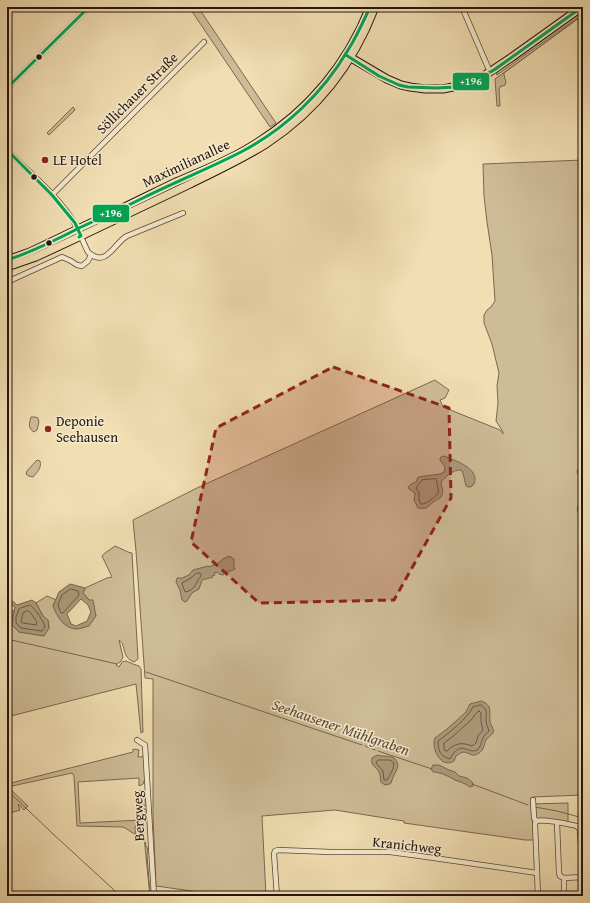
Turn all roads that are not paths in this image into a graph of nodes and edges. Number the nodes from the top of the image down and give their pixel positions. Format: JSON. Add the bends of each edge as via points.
{"nodes":[{"id":1,"x":88,"y":7,"type":"edge"},
{"id":2,"x":370,"y":7,"type":"edge"},
{"id":3,"x":375,"y":7,"type":"edge"},
{"id":4,"x":462,"y":7,"type":"edge"},
{"id":5,"x":582,"y":7,"type":"edge"},
{"id":6,"x":204,"y":42,"type":"dead end"},
{"id":7,"x":350,"y":54,"type":"junction"},
{"id":8,"x":490,"y":72,"type":"junction"},
{"id":9,"x":7,"y":88,"type":"edge"},
{"id":10,"x":7,"y":150,"type":"edge"},
{"id":11,"x":52,"y":195,"type":"junction"},
{"id":12,"x":183,"y":213,"type":"dead end"},
{"id":13,"x":79,"y":233,"type":"junction"},
{"id":14,"x":91,"y":255,"type":"junction"},
{"id":15,"x":7,"y":260,"type":"edge"},
{"id":16,"x":7,"y":267,"type":"edge"},
{"id":17,"x":7,"y":282,"type":"edge"},
{"id":18,"x":137,"y":740,"type":"dead end"},
{"id":19,"x":533,"y":800,"type":"dead end"},
{"id":20,"x":536,"y":821,"type":"junction"},
{"id":21,"x":557,"y":823,"type":"junction"},
{"id":22,"x":537,"y":873,"type":"junction"},
{"id":23,"x":583,"y":876,"type":"edge"},
{"id":24,"x":564,"y":878,"type":"junction"},
{"id":25,"x":154,"y":896,"type":"edge"},
{"id":26,"x":277,"y":896,"type":"edge"},
{"id":27,"x":538,"y":896,"type":"edge"},
{"id":28,"x":562,"y":896,"type":"edge"}],
"edges":[{"from":1,"to":9,"type":"street"},
{"from":2,"to":7,"type":"main road"},
{"from":3,"to":7,"type":"main road","name":"Maximilianallee","via":[[367,28]]},
{"from":4,"to":8,"type":"street"},
{"from":5,"to":8,"type":"main road"},
{"from":6,"to":11,"type":"street","name":"Söllichauer Straße"},
{"from":7,"to":8,"type":"main road","via":[[417,88],[454,88]]},
{"from":7,"to":13,"type":"main road","name":"Maximilianallee","via":[[311,100],[286,123],[263,139],[223,162],[162,189]]},
{"from":7,"to":13,"type":"main road","name":"Maximilianallee","via":[[330,87],[312,107],[267,147]]},
{"from":10,"to":11,"type":"street"},
{"from":11,"to":13,"type":"street","via":[[69,215]]},
{"from":12,"to":14,"type":"street","via":[[123,238],[106,255]]},
{"from":13,"to":14,"type":"street"},
{"from":13,"to":15,"type":"main road","name":"Maximilianallee"},
{"from":13,"to":16,"type":"main road","name":"Maximilianallee","via":[[42,254]]},
{"from":14,"to":17,"type":"street","via":[[82,266],[77,266],[62,257]]},
{"from":18,"to":25,"type":"street","name":"Bergweg","via":[[145,745]]},
{"from":19,"to":20,"type":"street"},
{"from":20,"to":21,"type":"street"},
{"from":20,"to":22,"type":"street","via":[[534,824]]},
{"from":21,"to":23,"type":"street","via":[[577,826],[580,830]]},
{"from":21,"to":24,"type":"street","via":[[559,873]]},
{"from":22,"to":26,"type":"street","name":"Kranichweg","via":[[390,852],[280,850],[274,854]]},
{"from":22,"to":27,"type":"street"},
{"from":23,"to":24,"type":"street"},
{"from":24,"to":28,"type":"street"}]}
